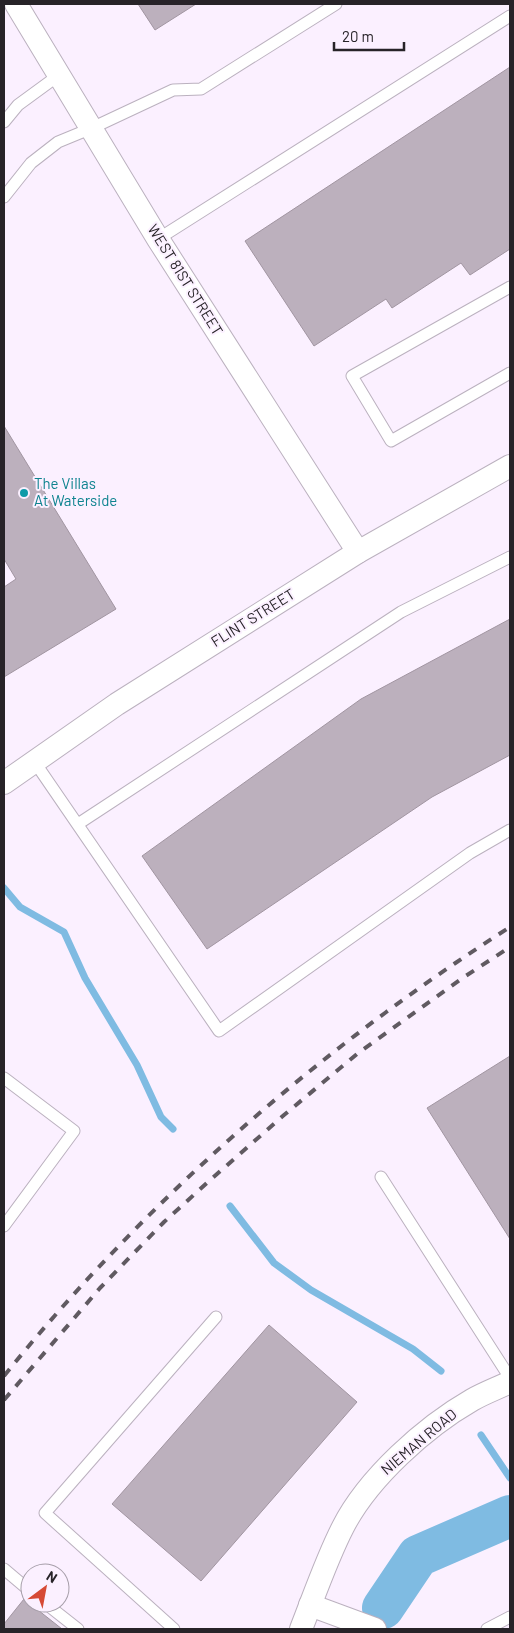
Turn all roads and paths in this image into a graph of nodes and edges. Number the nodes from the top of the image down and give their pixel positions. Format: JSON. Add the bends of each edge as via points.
{"nodes":[{"id":1,"x":16,"y":4,"type":"edge"},
{"id":2,"x":336,"y":4,"type":"edge"},
{"id":3,"x":510,"y":16,"type":"edge"},
{"id":4,"x":59,"y":75,"type":"junction"},
{"id":5,"x":4,"y":122,"type":"edge"},
{"id":6,"x":92,"y":128,"type":"junction"},
{"id":7,"x":4,"y":197,"type":"edge"},
{"id":8,"x":158,"y":239,"type":"junction"},
{"id":9,"x":510,"y":287,"type":"edge"},
{"id":10,"x":510,"y":373,"type":"edge"},
{"id":11,"x":510,"y":466,"type":"edge"},
{"id":12,"x":358,"y":552,"type":"junction"},
{"id":13,"x":510,"y":557,"type":"edge"},
{"id":14,"x":34,"y":761,"type":"junction"},
{"id":15,"x":4,"y":783,"type":"edge"},
{"id":16,"x":78,"y":824,"type":"junction"},
{"id":17,"x":510,"y":830,"type":"edge"},
{"id":18,"x":4,"y":1078,"type":"edge"},
{"id":19,"x":380,"y":1177,"type":"dead end"},
{"id":20,"x":4,"y":1226,"type":"edge"},
{"id":21,"x":216,"y":1317,"type":"dead end"},
{"id":22,"x":510,"y":1378,"type":"edge"},
{"id":23,"x":510,"y":1382,"type":"edge"},
{"id":24,"x":4,"y":1569,"type":"edge"},
{"id":25,"x":20,"y":1582,"type":"edge"},
{"id":26,"x":310,"y":1605,"type":"junction"},
{"id":27,"x":58,"y":1613,"type":"edge"},
{"id":28,"x":510,"y":1617,"type":"edge"},
{"id":29,"x":78,"y":1629,"type":"edge"},
{"id":30,"x":174,"y":1629,"type":"edge"},
{"id":31,"x":301,"y":1629,"type":"edge"},
{"id":32,"x":375,"y":1629,"type":"edge"},
{"id":33,"x":487,"y":1629,"type":"edge"}],
"edges":[{"from":1,"to":4,"type":"street","name":"WEST 81ST STREET"},
{"from":2,"to":6,"type":"lane","via":[[201,89],[172,90]]},
{"from":3,"to":8,"type":"lane"},
{"from":4,"to":5,"type":"lane","via":[[18,105]]},
{"from":4,"to":6,"type":"street","name":"WEST 81ST STREET"},
{"from":6,"to":7,"type":"lane","via":[[58,142],[31,163]]},
{"from":6,"to":8,"type":"street","name":"WEST 81ST STREET"},
{"from":8,"to":12,"type":"street","name":"WEST 81ST STREET"},
{"from":9,"to":10,"type":"lane","via":[[352,376],[391,441]]},
{"from":11,"to":12,"type":"street","name":"FLINT STREET"},
{"from":12,"to":14,"type":"street","name":"FLINT STREET","via":[[117,704]]},
{"from":13,"to":16,"type":"lane","via":[[401,612]]},
{"from":14,"to":15,"type":"street","name":"FLINT STREET"},
{"from":14,"to":16,"type":"lane"},
{"from":16,"to":17,"type":"lane","via":[[219,1031],[470,853]]},
{"from":18,"to":20,"type":"lane","via":[[74,1131]]},
{"from":19,"to":22,"type":"lane"},
{"from":21,"to":30,"type":"lane","via":[[45,1513]]},
{"from":23,"to":26,"type":"street","name":"NIEMAN ROAD","via":[[473,1399],[447,1416],[382,1472],[343,1526]]},
{"from":24,"to":25,"type":"lane"},
{"from":26,"to":31,"type":"street","name":"NIEMAN ROAD"},
{"from":26,"to":32,"type":"street"},
{"from":27,"to":29,"type":"lane"},
{"from":28,"to":33,"type":"lane"}]}
